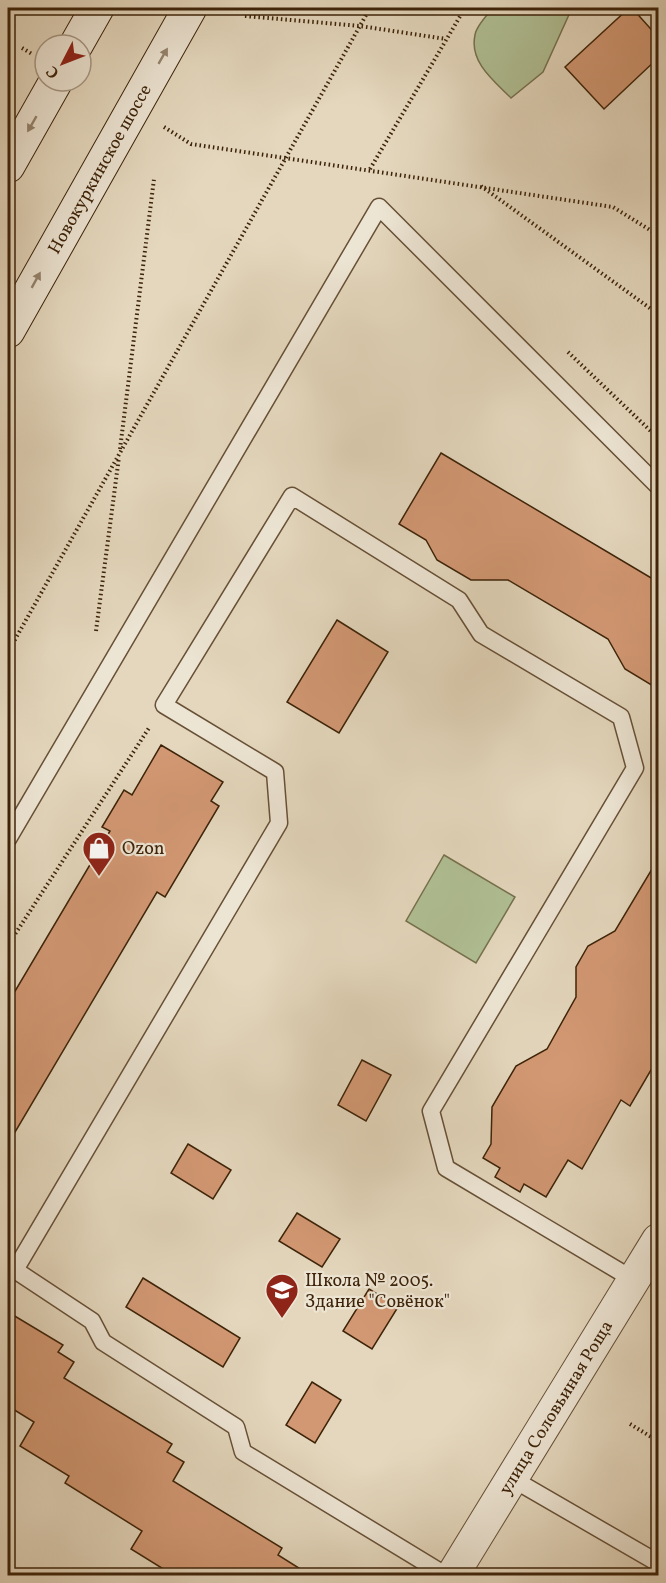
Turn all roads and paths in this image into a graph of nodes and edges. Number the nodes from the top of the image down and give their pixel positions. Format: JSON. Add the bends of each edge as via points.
{"nodes":[{"id":1,"x":97,"y":8,"type":"edge"},
{"id":2,"x":190,"y":8,"type":"edge"},
{"id":3,"x":370,"y":8,"type":"edge"},
{"id":4,"x":465,"y":8,"type":"edge"},
{"id":5,"x":245,"y":16,"type":"dead end"},
{"id":6,"x":360,"y":26,"type":"junction"},
{"id":7,"x":83,"y":33,"type":"edge"},
{"id":8,"x":446,"y":39,"type":"junction"},
{"id":9,"x":22,"y":48,"type":"dead end"},
{"id":10,"x":32,"y":54,"type":"dead end"},
{"id":11,"x":49,"y":93,"type":"edge"},
{"id":12,"x":163,"y":126,"type":"dead end"},
{"id":13,"x":286,"y":158,"type":"junction"},
{"id":14,"x":8,"y":166,"type":"edge"},
{"id":15,"x":370,"y":170,"type":"junction"},
{"id":16,"x":154,"y":179,"type":"dead end"},
{"id":17,"x":480,"y":186,"type":"junction"},
{"id":18,"x":658,"y":235,"type":"edge"},
{"id":19,"x":658,"y":314,"type":"edge"},
{"id":20,"x":8,"y":331,"type":"edge"},
{"id":21,"x":120,"y":453,"type":"junction"},
{"id":22,"x":658,"y":486,"type":"edge"},
{"id":23,"x":95,"y":637,"type":"dead end"},
{"id":24,"x":8,"y":652,"type":"edge"},
{"id":25,"x":164,"y":705,"type":"junction"},
{"id":26,"x":8,"y":839,"type":"edge"},
{"id":27,"x":8,"y":945,"type":"edge"},
{"id":28,"x":658,"y":1240,"type":"edge"},
{"id":29,"x":11,"y":1272,"type":"edge"},
{"id":30,"x":634,"y":1280,"type":"junction"},
{"id":31,"x":630,"y":1424,"type":"dead end"},
{"id":32,"x":658,"y":1441,"type":"edge"},
{"id":33,"x":511,"y":1478,"type":"junction"},
{"id":34,"x":658,"y":1563,"type":"edge"},
{"id":35,"x":447,"y":1575,"type":"edge"},
{"id":36,"x":452,"y":1575,"type":"edge"}],
"edges":[{"from":1,"to":7,"type":"main road"},
{"from":20,"to":2,"type":"main road","name":"Новокуркинское шоссе","one_way":true},
{"from":3,"to":6,"type":"path"},
{"from":4,"to":8,"type":"path"},
{"from":5,"to":6,"type":"path"},
{"from":6,"to":8,"type":"path"},
{"from":6,"to":13,"type":"path"},
{"from":8,"to":15,"type":"path"},
{"from":9,"to":10,"type":"path"},
{"from":11,"to":14,"type":"main road","one_way":true},
{"from":12,"to":13,"type":"path","via":[[191,144]]},
{"from":13,"to":15,"type":"path"},
{"from":13,"to":21,"type":"path"},
{"from":15,"to":17,"type":"path"},
{"from":16,"to":21,"type":"path"},
{"from":17,"to":18,"type":"path","via":[[613,207]]},
{"from":17,"to":19,"type":"path"},
{"from":21,"to":23,"type":"path"},
{"from":21,"to":24,"type":"path"},
{"from":22,"to":26,"type":"lane","via":[[379,207]]},
{"from":25,"to":27,"type":"path"},
{"from":25,"to":29,"type":"lane","via":[[275,772],[279,823]]},
{"from":25,"to":30,"type":"lane","via":[[292,496],[459,600],[481,634],[621,717],[635,768],[431,1111],[446,1168]]},
{"from":28,"to":30,"type":"street","name":"улица Соловьиная Роща"},
{"from":29,"to":35,"type":"lane","via":[[92,1321],[103,1342],[236,1427],[243,1452]]},
{"from":30,"to":33,"type":"street","name":"улица Соловьиная Роща"},
{"from":31,"to":32,"type":"path"},
{"from":33,"to":34,"type":"lane"},
{"from":33,"to":36,"type":"street","name":"улица Соловьиная Роща"}]}
